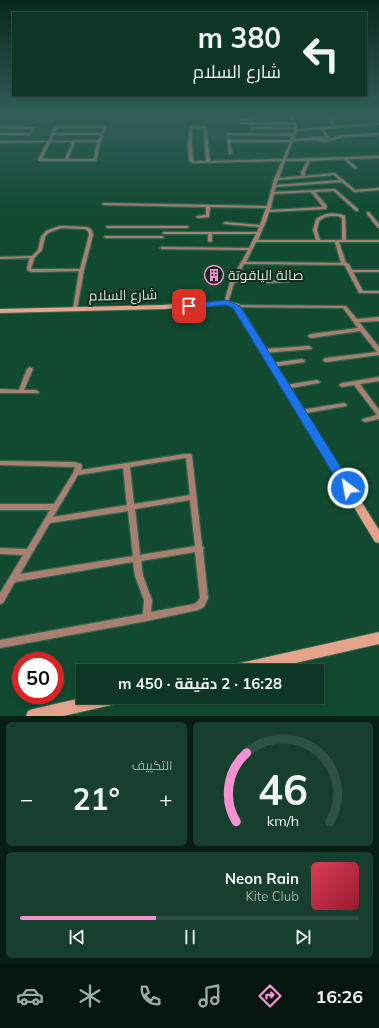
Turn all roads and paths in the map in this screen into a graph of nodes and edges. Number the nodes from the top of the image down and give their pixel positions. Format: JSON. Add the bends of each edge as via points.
{"nodes":[{"id":1,"x":45,"y":148,"type":"edge"},
{"id":2,"x":71,"y":148,"type":"edge"},
{"id":3,"x":98,"y":148,"type":"edge"},
{"id":4,"x":190,"y":148,"type":"edge"},
{"id":5,"x":207,"y":148,"type":"edge"},
{"id":6,"x":229,"y":148,"type":"edge"},
{"id":7,"x":288,"y":148,"type":"edge"},
{"id":8,"x":230,"y":153,"type":"dead end"},
{"id":9,"x":379,"y":157,"type":"edge"},
{"id":10,"x":345,"y":159,"type":"junction"},
{"id":11,"x":66,"y":160,"type":"junction"},
{"id":12,"x":309,"y":160,"type":"junction"},
{"id":13,"x":283,"y":161,"type":"junction"},
{"id":14,"x":208,"y":162,"type":"junction"},
{"id":15,"x":355,"y":168,"type":"dead end"},
{"id":16,"x":304,"y":177,"type":"junction"},
{"id":17,"x":276,"y":178,"type":"junction"},
{"id":18,"x":342,"y":181,"type":"junction"},
{"id":19,"x":275,"y":186,"type":"junction"},
{"id":20,"x":379,"y":189,"type":"edge"},
{"id":21,"x":312,"y":191,"type":"junction"},
{"id":22,"x":273,"y":194,"type":"junction"},
{"id":23,"x":104,"y":204,"type":"dead end"},
{"id":24,"x":208,"y":206,"type":"junction"},
{"id":25,"x":324,"y":208,"type":"junction"},
{"id":26,"x":269,"y":209,"type":"junction"},
{"id":27,"x":357,"y":210,"type":"dead end"},
{"id":28,"x":368,"y":213,"type":"dead end"},
{"id":29,"x":332,"y":215,"type":"junction"},
{"id":30,"x":198,"y":217,"type":"dead end"},
{"id":31,"x":225,"y":223,"type":"dead end"},
{"id":32,"x":241,"y":224,"type":"junction"},
{"id":33,"x":262,"y":226,"type":"junction"},
{"id":34,"x":166,"y":227,"type":"junction"},
{"id":35,"x":187,"y":227,"type":"dead end"},
{"id":36,"x":379,"y":227,"type":"edge"},
{"id":37,"x":259,"y":232,"type":"junction"},
{"id":38,"x":210,"y":233,"type":"junction"},
{"id":39,"x":239,"y":233,"type":"junction"},
{"id":40,"x":162,"y":237,"type":"junction"},
{"id":41,"x":210,"y":241,"type":"dead end"},
{"id":42,"x":255,"y":241,"type":"junction"},
{"id":43,"x":337,"y":241,"type":"junction"},
{"id":44,"x":344,"y":241,"type":"junction"},
{"id":45,"x":379,"y":241,"type":"edge"},
{"id":46,"x":318,"y":242,"type":"junction"},
{"id":47,"x":162,"y":248,"type":"dead end"},
{"id":48,"x":250,"y":249,"type":"junction"},
{"id":49,"x":33,"y":257,"type":"junction"},
{"id":50,"x":0,"y":258,"type":"edge"},
{"id":51,"x":243,"y":263,"type":"junction"},
{"id":52,"x":344,"y":264,"type":"junction"},
{"id":53,"x":82,"y":270,"type":"junction"},
{"id":54,"x":350,"y":271,"type":"junction"},
{"id":55,"x":379,"y":272,"type":"edge"},
{"id":56,"x":289,"y":281,"type":"dead end"},
{"id":57,"x":232,"y":282,"type":"junction"},
{"id":58,"x":379,"y":292,"type":"edge"},
{"id":59,"x":226,"y":303,"type":"junction"},
{"id":60,"x":236,"y":306,"type":"junction"},
{"id":61,"x":75,"y":309,"type":"junction"},
{"id":62,"x":0,"y":311,"type":"edge"},
{"id":63,"x":379,"y":319,"type":"edge"},
{"id":64,"x":356,"y":321,"type":"junction"},
{"id":65,"x":361,"y":329,"type":"junction"},
{"id":66,"x":311,"y":336,"type":"dead end"},
{"id":67,"x":309,"y":348,"type":"dead end"},
{"id":68,"x":264,"y":351,"type":"junction"},
{"id":69,"x":379,"y":352,"type":"edge"},
{"id":70,"x":326,"y":360,"type":"dead end"},
{"id":71,"x":302,"y":361,"type":"dead end"},
{"id":72,"x":272,"y":365,"type":"junction"},
{"id":73,"x":30,"y":369,"type":"dead end"},
{"id":74,"x":379,"y":379,"type":"edge"},
{"id":75,"x":317,"y":382,"type":"dead end"},
{"id":76,"x":356,"y":382,"type":"junction"},
{"id":77,"x":342,"y":385,"type":"dead end"},
{"id":78,"x":286,"y":387,"type":"junction"},
{"id":79,"x":0,"y":391,"type":"edge"},
{"id":80,"x":21,"y":392,"type":"junction"},
{"id":81,"x":36,"y":392,"type":"dead end"},
{"id":82,"x":344,"y":405,"type":"dead end"},
{"id":83,"x":301,"y":412,"type":"junction"},
{"id":84,"x":379,"y":414,"type":"edge"},
{"id":85,"x":379,"y":418,"type":"edge"},
{"id":86,"x":365,"y":420,"type":"dead end"},
{"id":87,"x":0,"y":463,"type":"edge"},
{"id":88,"x":126,"y":465,"type":"junction"},
{"id":89,"x":76,"y":473,"type":"junction"},
{"id":90,"x":194,"y":498,"type":"junction"},
{"id":91,"x":0,"y":507,"type":"edge"},
{"id":92,"x":56,"y":507,"type":"junction"},
{"id":93,"x":131,"y":508,"type":"junction"},
{"id":94,"x":47,"y":521,"type":"junction"},
{"id":95,"x":379,"y":539,"type":"edge"},
{"id":96,"x":200,"y":548,"type":"junction"},
{"id":97,"x":0,"y":551,"type":"edge"},
{"id":98,"x":29,"y":552,"type":"junction"},
{"id":99,"x":137,"y":558,"type":"junction"},
{"id":100,"x":13,"y":579,"type":"junction"},
{"id":101,"x":1,"y":595,"type":"edge"},
{"id":102,"x":147,"y":617,"type":"junction"},
{"id":103,"x":379,"y":638,"type":"edge"},
{"id":104,"x":0,"y":644,"type":"edge"},
{"id":105,"x":263,"y":664,"type":"edge"},
{"id":106,"x":85,"y":704,"type":"edge"},
{"id":107,"x":33,"y":716,"type":"edge"}],
"edges":[{"from":1,"to":11,"type":"street","via":[[40,160]]},
{"from":2,"to":11,"type":"street"},
{"from":3,"to":11,"type":"street","via":[[95,160]]},
{"from":4,"to":14,"type":"street","via":[[191,161]]},
{"from":5,"to":14,"type":"street"},
{"from":6,"to":8,"type":"street"},
{"from":7,"to":13,"type":"street"},
{"from":9,"to":10,"type":"street"},
{"from":10,"to":12,"type":"street"},
{"from":10,"to":15,"type":"street"},
{"from":12,"to":13,"type":"street"},
{"from":12,"to":16,"type":"street","via":[[303,172]]},
{"from":13,"to":14,"type":"street"},
{"from":13,"to":17,"type":"street"},
{"from":16,"to":17,"type":"street"},
{"from":16,"to":18,"type":"street","via":[[335,174]]},
{"from":17,"to":19,"type":"street"},
{"from":18,"to":19,"type":"street"},
{"from":18,"to":20,"type":"street","via":[[355,191]]},
{"from":19,"to":22,"type":"street"},
{"from":21,"to":22,"type":"street"},
{"from":21,"to":25,"type":"street"},
{"from":21,"to":27,"type":"street","via":[[336,190]]},
{"from":22,"to":26,"type":"street"},
{"from":23,"to":24,"type":"street"},
{"from":24,"to":26,"type":"street"},
{"from":24,"to":30,"type":"street","via":[[208,216]]},
{"from":25,"to":26,"type":"street"},
{"from":25,"to":29,"type":"street"},
{"from":26,"to":33,"type":"street"},
{"from":28,"to":36,"type":"street"},
{"from":29,"to":44,"type":"street","via":[[344,217]]},
{"from":29,"to":46,"type":"street","via":[[317,220],[315,230]]},
{"from":31,"to":32,"type":"street"},
{"from":32,"to":33,"type":"street"},
{"from":32,"to":39,"type":"street"},
{"from":33,"to":37,"type":"street"},
{"from":34,"to":35,"type":"street"},
{"from":34,"to":40,"type":"street"},
{"from":34,"to":40,"type":"street","via":[[108,226],[105,239]]},
{"from":37,"to":39,"type":"street"},
{"from":37,"to":42,"type":"street"},
{"from":38,"to":39,"type":"street"},
{"from":38,"to":40,"type":"street"},
{"from":38,"to":41,"type":"street"},
{"from":42,"to":46,"type":"street"},
{"from":42,"to":48,"type":"street"},
{"from":43,"to":44,"type":"street"},
{"from":43,"to":46,"type":"street"},
{"from":43,"to":52,"type":"street"},
{"from":44,"to":45,"type":"street"},
{"from":47,"to":48,"type":"street"},
{"from":48,"to":51,"type":"street"},
{"from":49,"to":50,"type":"street"},
{"from":49,"to":53,"type":"street","via":[[31,271]]},
{"from":49,"to":53,"type":"street","via":[[40,250],[43,237],[50,230],[61,227],[86,228],[90,230],[91,235]]},
{"from":51,"to":52,"type":"street"},
{"from":51,"to":57,"type":"street"},
{"from":52,"to":54,"type":"street"},
{"from":53,"to":61,"type":"street"},
{"from":54,"to":55,"type":"street"},
{"from":54,"to":58,"type":"street","via":[[361,292]]},
{"from":56,"to":57,"type":"street","via":[[266,282],[255,277]]},
{"from":57,"to":59,"type":"street"},
{"from":59,"to":60,"type":"main road","name":"شارع السلام"},
{"from":59,"to":61,"type":"main road","name":"شارع السلام"},
{"from":60,"to":64,"type":"street","via":[[343,307]]},
{"from":60,"to":68,"type":"main road"},
{"from":61,"to":62,"type":"main road","name":"شارع السلام"},
{"from":63,"to":64,"type":"street"},
{"from":64,"to":65,"type":"street"},
{"from":65,"to":66,"type":"street"},
{"from":65,"to":69,"type":"street"},
{"from":67,"to":68,"type":"street"},
{"from":68,"to":72,"type":"main road"},
{"from":69,"to":70,"type":"street"},
{"from":71,"to":72,"type":"street"},
{"from":72,"to":78,"type":"main road"},
{"from":73,"to":80,"type":"street"},
{"from":74,"to":76,"type":"street"},
{"from":75,"to":78,"type":"street"},
{"from":76,"to":77,"type":"street"},
{"from":76,"to":84,"type":"street"},
{"from":78,"to":83,"type":"main road"},
{"from":79,"to":80,"type":"street"},
{"from":80,"to":81,"type":"street"},
{"from":82,"to":83,"type":"street"},
{"from":83,"to":95,"type":"main road"},
{"from":85,"to":86,"type":"street"},
{"from":87,"to":89,"type":"street","via":[[74,464],[79,466]]},
{"from":88,"to":89,"type":"street"},
{"from":88,"to":90,"type":"street","via":[[188,456]]},
{"from":88,"to":93,"type":"street"},
{"from":89,"to":92,"type":"street"},
{"from":90,"to":93,"type":"street"},
{"from":90,"to":96,"type":"street"},
{"from":91,"to":92,"type":"street"},
{"from":92,"to":94,"type":"street"},
{"from":93,"to":94,"type":"street"},
{"from":93,"to":99,"type":"street"},
{"from":94,"to":98,"type":"street"},
{"from":96,"to":99,"type":"street"},
{"from":96,"to":102,"type":"street","via":[[205,595],[203,601],[194,607]]},
{"from":97,"to":98,"type":"street"},
{"from":98,"to":100,"type":"street"},
{"from":99,"to":100,"type":"street"},
{"from":99,"to":102,"type":"street","via":[[139,576],[148,596]]},
{"from":100,"to":101,"type":"street"},
{"from":102,"to":104,"type":"street"},
{"from":103,"to":105,"type":"main road"},
{"from":106,"to":107,"type":"main road"}]}
